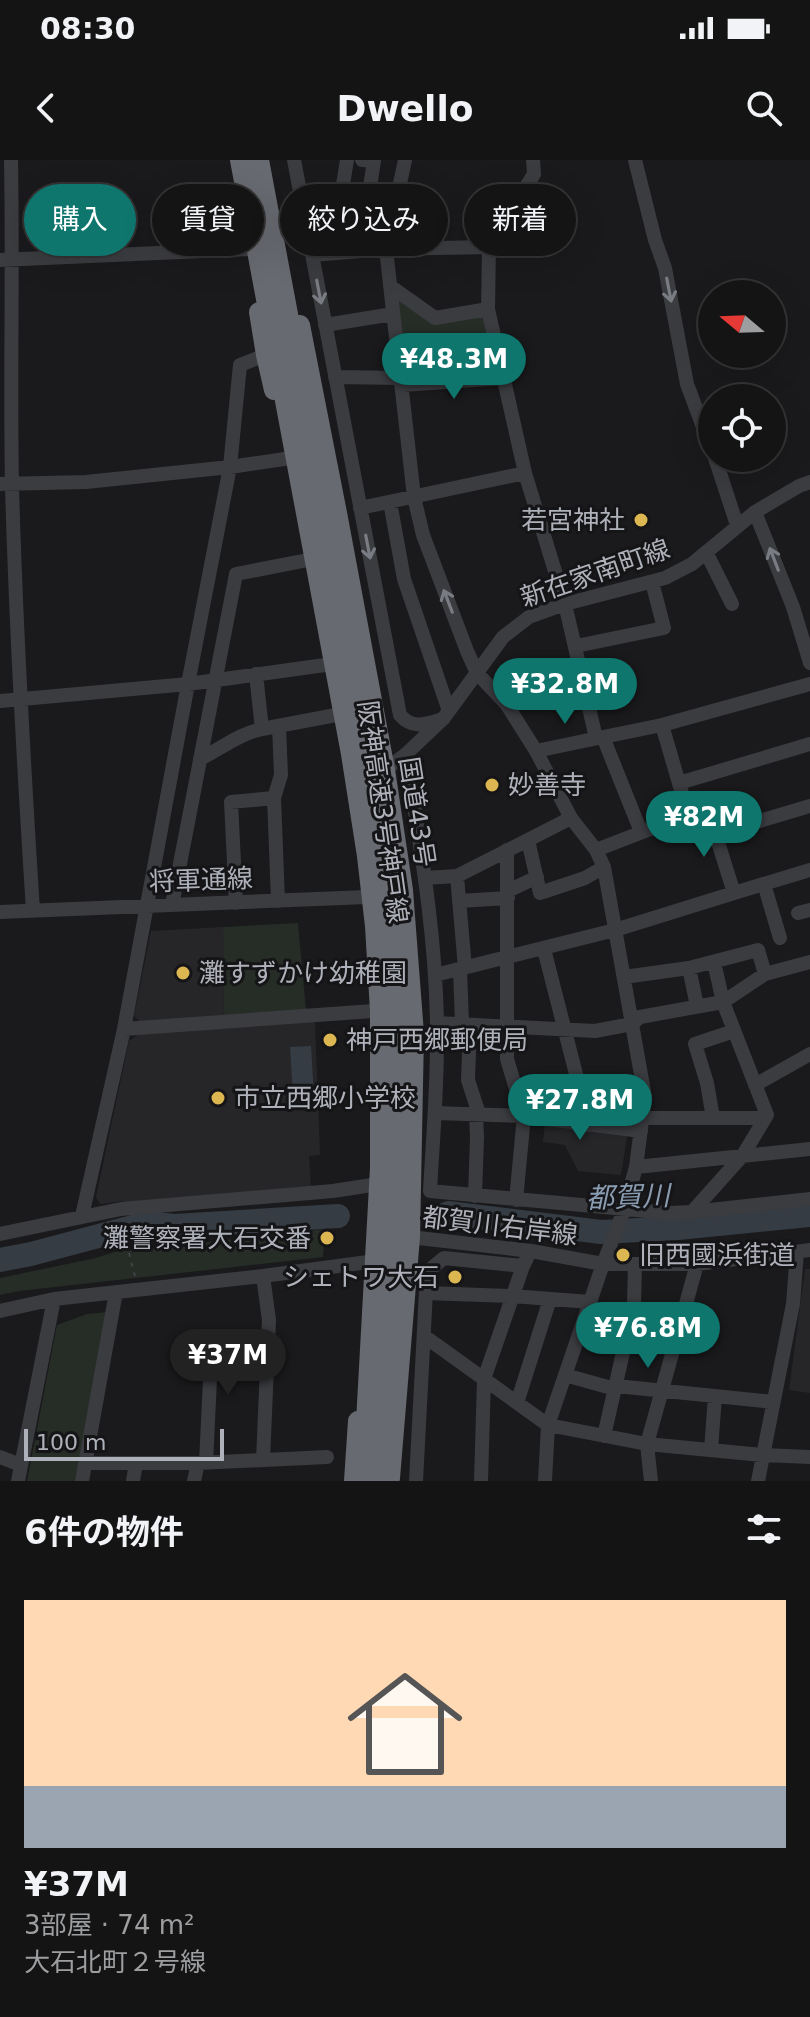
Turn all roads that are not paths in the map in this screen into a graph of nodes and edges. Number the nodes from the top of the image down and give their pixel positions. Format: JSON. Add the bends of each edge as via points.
{"nodes":[{"id":1,"x":11,"y":160,"type":"edge"},
{"id":2,"x":231,"y":160,"type":"edge"},
{"id":3,"x":240,"y":160,"type":"edge"},
{"id":4,"x":259,"y":160,"type":"edge"},
{"id":5,"x":267,"y":160,"type":"edge"},
{"id":6,"x":294,"y":160,"type":"edge"},
{"id":7,"x":347,"y":160,"type":"edge"},
{"id":8,"x":362,"y":160,"type":"edge"},
{"id":9,"x":405,"y":160,"type":"edge"},
{"id":10,"x":533,"y":160,"type":"edge"},
{"id":11,"x":635,"y":160,"type":"edge"},
{"id":12,"x":236,"y":184,"type":"edge"},
{"id":13,"x":299,"y":184,"type":"edge"},
{"id":14,"x":343,"y":184,"type":"edge"},
{"id":15,"x":370,"y":184,"type":"edge"},
{"id":16,"x":400,"y":184,"type":"edge"},
{"id":17,"x":528,"y":184,"type":"edge"},
{"id":18,"x":6,"y":213,"type":"edge"},
{"id":19,"x":152,"y":253,"type":"edge"},
{"id":20,"x":250,"y":256,"type":"edge"},
{"id":21,"x":312,"y":256,"type":"edge"},
{"id":22,"x":387,"y":256,"type":"edge"},
{"id":23,"x":489,"y":256,"type":"edge"},
{"id":24,"x":6,"y":260,"type":"edge"},
{"id":25,"x":390,"y":286,"type":"junction"},
{"id":26,"x":488,"y":309,"type":"junction"},
{"id":27,"x":393,"y":314,"type":"junction"},
{"id":28,"x":325,"y":325,"type":"junction"},
{"id":29,"x":266,"y":355,"type":"junction"},
{"id":30,"x":335,"y":377,"type":"junction"},
{"id":31,"x":503,"y":378,"type":"junction"},
{"id":32,"x":401,"y":382,"type":"junction"},
{"id":33,"x":698,"y":413,"type":"edge"},
{"id":34,"x":291,"y":458,"type":"junction"},
{"id":35,"x":230,"y":467,"type":"junction"},
{"id":36,"x":720,"y":472,"type":"edge"},
{"id":37,"x":525,"y":473,"type":"junction"},
{"id":38,"x":810,"y":482,"type":"edge"},
{"id":39,"x":6,"y":484,"type":"edge"},
{"id":40,"x":414,"y":497,"type":"junction"},
{"id":41,"x":390,"y":502,"type":"junction"},
{"id":42,"x":360,"y":508,"type":"junction"},
{"id":43,"x":755,"y":512,"type":"junction"},
{"id":44,"x":737,"y":525,"type":"junction"},
{"id":45,"x":706,"y":552,"type":"junction"},
{"id":46,"x":308,"y":560,"type":"junction"},
{"id":47,"x":652,"y":582,"type":"junction"},
{"id":48,"x":565,"y":604,"type":"junction"},
{"id":49,"x":732,"y":604,"type":"dead end"},
{"id":50,"x":576,"y":646,"type":"junction"},
{"id":51,"x":810,"y":663,"type":"edge"},
{"id":52,"x":325,"y":665,"type":"junction"},
{"id":53,"x":477,"y":673,"type":"junction"},
{"id":54,"x":256,"y":674,"type":"junction"},
{"id":55,"x":216,"y":680,"type":"junction"},
{"id":56,"x":188,"y":684,"type":"junction"},
{"id":57,"x":810,"y":684,"type":"edge"},
{"id":58,"x":19,"y":700,"type":"junction"},
{"id":59,"x":0,"y":701,"type":"edge"},
{"id":60,"x":336,"y":715,"type":"junction"},
{"id":61,"x":446,"y":715,"type":"junction"},
{"id":62,"x":662,"y":725,"type":"junction"},
{"id":63,"x":279,"y":726,"type":"junction"},
{"id":64,"x":262,"y":729,"type":"junction"},
{"id":65,"x":600,"y":738,"type":"junction"},
{"id":66,"x":810,"y":744,"type":"edge"},
{"id":67,"x":536,"y":751,"type":"junction"},
{"id":68,"x":406,"y":754,"type":"junction"},
{"id":69,"x":200,"y":759,"type":"junction"},
{"id":70,"x":385,"y":770,"type":"junction"},
{"id":71,"x":679,"y":783,"type":"junction"},
{"id":72,"x":274,"y":798,"type":"junction"},
{"id":73,"x":810,"y":806,"type":"edge"},
{"id":74,"x":688,"y":814,"type":"junction"},
{"id":75,"x":571,"y":818,"type":"junction"},
{"id":76,"x":641,"y":832,"type":"junction"},
{"id":77,"x":716,"y":834,"type":"junction"},
{"id":78,"x":528,"y":840,"type":"junction"},
{"id":79,"x":507,"y":850,"type":"junction"},
{"id":80,"x":596,"y":850,"type":"junction"},
{"id":81,"x":604,"y":867,"type":"junction"},
{"id":82,"x":809,"y":875,"type":"edge"},
{"id":83,"x":457,"y":876,"type":"junction"},
{"id":84,"x":537,"y":877,"type":"junction"},
{"id":85,"x":425,"y":878,"type":"junction"},
{"id":86,"x":764,"y":884,"type":"junction"},
{"id":87,"x":403,"y":890,"type":"junction"},
{"id":88,"x":734,"y":893,"type":"junction"},
{"id":89,"x":508,"y":894,"type":"junction"},
{"id":90,"x":367,"y":897,"type":"junction"},
{"id":91,"x":278,"y":901,"type":"junction"},
{"id":92,"x":459,"y":901,"type":"junction"},
{"id":93,"x":236,"y":903,"type":"junction"},
{"id":94,"x":172,"y":905,"type":"junction"},
{"id":95,"x":147,"y":906,"type":"junction"},
{"id":96,"x":33,"y":911,"type":"junction"},
{"id":97,"x":0,"y":912,"type":"edge"},
{"id":98,"x":615,"y":930,"type":"junction"},
{"id":99,"x":780,"y":938,"type":"dead end"},
{"id":100,"x":544,"y":949,"type":"junction"},
{"id":101,"x":508,"y":958,"type":"junction"},
{"id":102,"x":714,"y":962,"type":"junction"},
{"id":103,"x":810,"y":962,"type":"edge"},
{"id":104,"x":463,"y":968,"type":"junction"},
{"id":105,"x":689,"y":968,"type":"junction"},
{"id":106,"x":765,"y":974,"type":"junction"},
{"id":107,"x":435,"y":975,"type":"junction"},
{"id":108,"x":624,"y":977,"type":"junction"},
{"id":109,"x":723,"y":1002,"type":"junction"},
{"id":110,"x":697,"y":1006,"type":"junction"},
{"id":111,"x":373,"y":1011,"type":"junction"},
{"id":112,"x":437,"y":1023,"type":"junction"},
{"id":113,"x":632,"y":1024,"type":"junction"},
{"id":114,"x":466,"y":1025,"type":"junction"},
{"id":115,"x":507,"y":1026,"type":"junction"},
{"id":116,"x":124,"y":1029,"type":"junction"},
{"id":117,"x":565,"y":1030,"type":"junction"},
{"id":118,"x":734,"y":1031,"type":"junction"},
{"id":119,"x":810,"y":1054,"type":"edge"},
{"id":120,"x":755,"y":1085,"type":"junction"},
{"id":121,"x":435,"y":1113,"type":"junction"},
{"id":122,"x":477,"y":1114,"type":"junction"},
{"id":123,"x":524,"y":1116,"type":"junction"},
{"id":124,"x":713,"y":1118,"type":"junction"},
{"id":125,"x":765,"y":1118,"type":"junction"},
{"id":126,"x":589,"y":1125,"type":"junction"},
{"id":127,"x":642,"y":1125,"type":"junction"},
{"id":128,"x":810,"y":1149,"type":"edge"},
{"id":129,"x":743,"y":1155,"type":"junction"},
{"id":130,"x":636,"y":1167,"type":"junction"},
{"id":131,"x":372,"y":1185,"type":"junction"},
{"id":132,"x":475,"y":1196,"type":"junction"},
{"id":133,"x":810,"y":1199,"type":"edge"},
{"id":134,"x":516,"y":1200,"type":"junction"},
{"id":135,"x":692,"y":1212,"type":"junction"},
{"id":136,"x":623,"y":1214,"type":"junction"},
{"id":137,"x":82,"y":1216,"type":"junction"},
{"id":138,"x":0,"y":1234,"type":"edge"},
{"id":139,"x":410,"y":1237,"type":"junction"},
{"id":140,"x":531,"y":1251,"type":"junction"},
{"id":141,"x":803,"y":1251,"type":"edge"},
{"id":142,"x":606,"y":1257,"type":"junction"},
{"id":143,"x":368,"y":1262,"type":"junction"},
{"id":144,"x":635,"y":1264,"type":"junction"},
{"id":145,"x":697,"y":1264,"type":"junction"},
{"id":146,"x":523,"y":1266,"type":"junction"},
{"id":147,"x":263,"y":1276,"type":"junction"},
{"id":148,"x":116,"y":1292,"type":"junction"},
{"id":149,"x":426,"y":1293,"type":"junction"},
{"id":150,"x":512,"y":1296,"type":"junction"},
{"id":151,"x":54,"y":1299,"type":"junction"},
{"id":152,"x":550,"y":1299,"type":"junction"},
{"id":153,"x":590,"y":1302,"type":"junction"},
{"id":154,"x":0,"y":1311,"type":"edge"},
{"id":155,"x":424,"y":1336,"type":"junction"},
{"id":156,"x":268,"y":1346,"type":"junction"},
{"id":157,"x":565,"y":1375,"type":"junction"},
{"id":158,"x":484,"y":1379,"type":"junction"},
{"id":159,"x":615,"y":1388,"type":"junction"},
{"id":160,"x":662,"y":1391,"type":"junction"},
{"id":161,"x":715,"y":1396,"type":"junction"},
{"id":162,"x":773,"y":1402,"type":"junction"},
{"id":163,"x":517,"y":1403,"type":"junction"},
{"id":164,"x":548,"y":1425,"type":"junction"},
{"id":165,"x":604,"y":1436,"type":"junction"},
{"id":166,"x":647,"y":1444,"type":"junction"},
{"id":167,"x":711,"y":1450,"type":"junction"},
{"id":168,"x":762,"y":1455,"type":"junction"},
{"id":169,"x":0,"y":1457,"type":"edge"},
{"id":170,"x":327,"y":1457,"type":"dead end"},
{"id":171,"x":810,"y":1457,"type":"edge"},
{"id":172,"x":263,"y":1460,"type":"junction"},
{"id":173,"x":86,"y":1463,"type":"junction"},
{"id":174,"x":136,"y":1463,"type":"junction"},
{"id":175,"x":202,"y":1463,"type":"junction"},
{"id":176,"x":21,"y":1465,"type":"junction"},
{"id":177,"x":18,"y":1481,"type":"edge"},
{"id":178,"x":82,"y":1481,"type":"edge"},
{"id":179,"x":133,"y":1481,"type":"edge"},
{"id":180,"x":194,"y":1481,"type":"edge"},
{"id":181,"x":354,"y":1481,"type":"edge"},
{"id":182,"x":366,"y":1481,"type":"edge"},
{"id":183,"x":382,"y":1481,"type":"edge"},
{"id":184,"x":390,"y":1481,"type":"edge"},
{"id":185,"x":416,"y":1481,"type":"edge"},
{"id":186,"x":481,"y":1481,"type":"edge"},
{"id":187,"x":545,"y":1481,"type":"edge"},
{"id":188,"x":651,"y":1481,"type":"edge"},
{"id":189,"x":758,"y":1481,"type":"edge"}],
"edges":[{"from":1,"to":18,"type":"street"},
{"from":2,"to":12,"type":"highway"},
{"from":3,"to":182,"type":"highway","name":"阪神高速3号神戸線","bridge":true,"via":[[351,754],[375,926],[380,1168]]},
{"from":4,"to":183,"type":"highway","name":"阪神高速3号神戸線","bridge":true,"via":[[370,750],[392,924],[398,1170]]},
{"from":5,"to":70,"type":"highway","name":"国道43号"},
{"from":6,"to":13,"type":"street"},
{"from":7,"to":14,"type":"street"},
{"from":8,"to":15,"type":"street","via":[[374,161]]},
{"from":9,"to":16,"type":"street"},
{"from":10,"to":17,"type":"street"},
{"from":11,"to":33,"type":"street","one_way":true},
{"from":18,"to":24,"type":"street"},
{"from":19,"to":24,"type":"street"},
{"from":20,"to":29,"type":"highway"},
{"from":21,"to":28,"type":"street","one_way":true},
{"from":22,"to":25,"type":"street"},
{"from":23,"to":26,"type":"street"},
{"from":24,"to":39,"type":"street"},
{"from":25,"to":26,"type":"street","via":[[435,318]]},
{"from":25,"to":27,"type":"street"},
{"from":26,"to":31,"type":"street"},
{"from":27,"to":28,"type":"street"},
{"from":27,"to":32,"type":"street"},
{"from":28,"to":30,"type":"street"},
{"from":29,"to":34,"type":"highway"},
{"from":29,"to":35,"type":"street","via":[[240,365]]},
{"from":30,"to":32,"type":"street"},
{"from":30,"to":42,"type":"street"},
{"from":31,"to":32,"type":"street"},
{"from":31,"to":37,"type":"street"},
{"from":32,"to":40,"type":"street"},
{"from":34,"to":35,"type":"street"},
{"from":34,"to":46,"type":"highway"},
{"from":35,"to":39,"type":"street","via":[[86,482]]},
{"from":35,"to":56,"type":"street"},
{"from":36,"to":44,"type":"street"},
{"from":37,"to":40,"type":"street"},
{"from":37,"to":48,"type":"street"},
{"from":38,"to":43,"type":"street","name":"新在家南町線"},
{"from":39,"to":58,"type":"street"},
{"from":40,"to":41,"type":"street"},
{"from":53,"to":40,"type":"street","one_way":true,"via":[[423,535]]},
{"from":41,"to":42,"type":"street"},
{"from":41,"to":61,"type":"street","via":[[404,579]]},
{"from":42,"to":61,"type":"street","one_way":true,"via":[[400,715],[419,726]]},
{"from":43,"to":44,"type":"street","name":"新在家南町線"},
{"from":51,"to":43,"type":"street","one_way":true},
{"from":44,"to":45,"type":"street","name":"新在家南町線"},
{"from":45,"to":47,"type":"street","name":"新在家南町線"},
{"from":45,"to":49,"type":"street"},
{"from":46,"to":52,"type":"highway"},
{"from":46,"to":55,"type":"street","via":[[236,574]]},
{"from":47,"to":48,"type":"street","name":"新在家南町線"},
{"from":47,"to":50,"type":"street","via":[[664,628]]},
{"from":48,"to":50,"type":"street"},
{"from":48,"to":53,"type":"street","name":"新在家南町線","via":[[520,623]]},
{"from":50,"to":65,"type":"street"},
{"from":52,"to":54,"type":"street"},
{"from":52,"to":60,"type":"highway"},
{"from":53,"to":61,"type":"street","name":"新在家南町線"},
{"from":53,"to":67,"type":"street","via":[[507,705]]},
{"from":54,"to":55,"type":"street"},
{"from":54,"to":64,"type":"street"},
{"from":55,"to":56,"type":"street"},
{"from":55,"to":69,"type":"street"},
{"from":56,"to":58,"type":"street"},
{"from":56,"to":95,"type":"street"},
{"from":57,"to":62,"type":"street"},
{"from":58,"to":59,"type":"street"},
{"from":58,"to":96,"type":"street"},
{"from":60,"to":63,"type":"street"},
{"from":60,"to":90,"type":"highway"},
{"from":61,"to":68,"type":"street","name":"新在家南町線"},
{"from":62,"to":65,"type":"street"},
{"from":62,"to":71,"type":"street"},
{"from":63,"to":64,"type":"street"},
{"from":63,"to":72,"type":"street","via":[[281,775]]},
{"from":64,"to":69,"type":"street"},
{"from":65,"to":67,"type":"street"},
{"from":65,"to":76,"type":"street"},
{"from":66,"to":71,"type":"street"},
{"from":67,"to":75,"type":"street"},
{"from":68,"to":70,"type":"street","name":"新在家南町線"},
{"from":68,"to":85,"type":"street"},
{"from":69,"to":94,"type":"street"},
{"from":70,"to":87,"type":"highway","name":"国道43号"},
{"from":71,"to":74,"type":"street"},
{"from":72,"to":91,"type":"street"},
{"from":72,"to":93,"type":"street","via":[[231,802]]},
{"from":73,"to":77,"type":"street"},
{"from":74,"to":76,"type":"street"},
{"from":74,"to":77,"type":"street","via":[[707,807]]},
{"from":75,"to":78,"type":"street"},
{"from":75,"to":80,"type":"street"},
{"from":76,"to":80,"type":"street"},
{"from":77,"to":88,"type":"street"},
{"from":78,"to":79,"type":"street"},
{"from":78,"to":84,"type":"street"},
{"from":79,"to":83,"type":"street"},
{"from":79,"to":89,"type":"street"},
{"from":80,"to":81,"type":"street"},
{"from":81,"to":84,"type":"street","via":[[540,893]]},
{"from":81,"to":98,"type":"street"},
{"from":82,"to":86,"type":"street"},
{"from":83,"to":85,"type":"street"},
{"from":83,"to":92,"type":"street"},
{"from":84,"to":89,"type":"street"},
{"from":85,"to":107,"type":"street"},
{"from":86,"to":88,"type":"street"},
{"from":86,"to":99,"type":"street"},
{"from":87,"to":90,"type":"street","name":"将軍通線"},
{"from":87,"to":139,"type":"highway","name":"国道43号","via":[[414,1034]]},
{"from":88,"to":98,"type":"street"},
{"from":89,"to":92,"type":"street"},
{"from":89,"to":101,"type":"street"},
{"from":90,"to":91,"type":"street","name":"将軍通線"},
{"from":90,"to":111,"type":"highway"},
{"from":91,"to":93,"type":"street","name":"将軍通線"},
{"from":92,"to":104,"type":"street"},
{"from":93,"to":94,"type":"street","name":"将軍通線"},
{"from":94,"to":95,"type":"street","name":"将軍通線"},
{"from":95,"to":96,"type":"street","name":"将軍通線"},
{"from":95,"to":116,"type":"street"},
{"from":96,"to":97,"type":"street","name":"将軍通線"},
{"from":98,"to":100,"type":"street"},
{"from":98,"to":108,"type":"street"},
{"from":100,"to":101,"type":"street"},
{"from":100,"to":117,"type":"street"},
{"from":101,"to":104,"type":"street"},
{"from":101,"to":115,"type":"street"},
{"from":102,"to":105,"type":"street"},
{"from":102,"to":106,"type":"street","via":[[758,950]]},
{"from":102,"to":109,"type":"street"},
{"from":103,"to":106,"type":"street"},
{"from":104,"to":107,"type":"street"},
{"from":104,"to":114,"type":"street"},
{"from":105,"to":108,"type":"street"},
{"from":105,"to":110,"type":"street"},
{"from":106,"to":109,"type":"street"},
{"from":107,"to":112,"type":"street"},
{"from":108,"to":113,"type":"street"},
{"from":109,"to":110,"type":"street"},
{"from":109,"to":118,"type":"street"},
{"from":110,"to":113,"type":"street","via":[[640,1017]]},
{"from":111,"to":116,"type":"street"},
{"from":111,"to":131,"type":"highway"},
{"from":112,"to":114,"type":"street"},
{"from":112,"to":121,"type":"street"},
{"from":113,"to":117,"type":"street"},
{"from":113,"to":127,"type":"street","via":[[645,1097]]},
{"from":114,"to":115,"type":"street"},
{"from":114,"to":122,"type":"street","via":[[468,1080]]},
{"from":115,"to":117,"type":"street"},
{"from":115,"to":123,"type":"street","via":[[507,1059]]},
{"from":116,"to":137,"type":"street"},
{"from":117,"to":126,"type":"street"},
{"from":118,"to":120,"type":"street"},
{"from":118,"to":124,"type":"street","via":[[695,1044]]},
{"from":119,"to":120,"type":"street"},
{"from":120,"to":125,"type":"street"},
{"from":121,"to":122,"type":"street"},
{"from":121,"to":132,"type":"street","via":[[430,1191]]},
{"from":122,"to":123,"type":"street"},
{"from":122,"to":132,"type":"street"},
{"from":123,"to":126,"type":"street"},
{"from":123,"to":134,"type":"street"},
{"from":124,"to":125,"type":"street"},
{"from":124,"to":127,"type":"street"},
{"from":125,"to":129,"type":"street"},
{"from":126,"to":127,"type":"street"},
{"from":127,"to":130,"type":"street"},
{"from":128,"to":129,"type":"street"},
{"from":129,"to":130,"type":"street"},
{"from":129,"to":135,"type":"street"},
{"from":130,"to":136,"type":"street"},
{"from":131,"to":137,"type":"street"},
{"from":131,"to":143,"type":"highway"},
{"from":132,"to":134,"type":"street"},
{"from":133,"to":135,"type":"street"},
{"from":134,"to":136,"type":"street"},
{"from":135,"to":136,"type":"street"},
{"from":136,"to":142,"type":"street"},
{"from":137,"to":138,"type":"street"},
{"from":139,"to":140,"type":"street","name":"都賀川右岸線"},
{"from":139,"to":143,"type":"street","name":"都賀川右岸線"},
{"from":139,"to":184,"type":"highway","name":"国道43号"},
{"from":140,"to":142,"type":"street","name":"都賀川右岸線"},
{"from":140,"to":146,"type":"street"},
{"from":141,"to":145,"type":"street","name":"都賀川右岸線"},
{"from":141,"to":162,"type":"street"},
{"from":142,"to":144,"type":"street","name":"都賀川右岸線"},
{"from":142,"to":153,"type":"street"},
{"from":143,"to":147,"type":"street","name":"都賀川右岸線"},
{"from":143,"to":181,"type":"highway"},
{"from":144,"to":145,"type":"street","name":"都賀川右岸線"},
{"from":144,"to":159,"type":"street","via":[[634,1304]]},
{"from":145,"to":160,"type":"street"},
{"from":146,"to":149,"type":"street","via":[[444,1258],[427,1272]]},
{"from":146,"to":150,"type":"street"},
{"from":147,"to":148,"type":"street","name":"都賀川右岸線"},
{"from":147,"to":156,"type":"street"},
{"from":148,"to":151,"type":"street","name":"都賀川右岸線"},
{"from":148,"to":173,"type":"street"},
{"from":149,"to":150,"type":"street"},
{"from":149,"to":155,"type":"street"},
{"from":150,"to":152,"type":"street"},
{"from":150,"to":158,"type":"street"},
{"from":151,"to":154,"type":"street","name":"都賀川右岸線"},
{"from":151,"to":176,"type":"street"},
{"from":152,"to":153,"type":"street"},
{"from":152,"to":163,"type":"street"},
{"from":153,"to":157,"type":"street"},
{"from":155,"to":158,"type":"street"},
{"from":155,"to":185,"type":"street"},
{"from":156,"to":172,"type":"street"},
{"from":156,"to":175,"type":"street","via":[[211,1358]]},
{"from":157,"to":159,"type":"street"},
{"from":157,"to":164,"type":"street"},
{"from":158,"to":163,"type":"street"},
{"from":158,"to":186,"type":"street"},
{"from":159,"to":160,"type":"street"},
{"from":159,"to":165,"type":"street"},
{"from":160,"to":161,"type":"street"},
{"from":160,"to":166,"type":"street"},
{"from":161,"to":162,"type":"street"},
{"from":161,"to":167,"type":"street"},
{"from":162,"to":168,"type":"street"},
{"from":163,"to":164,"type":"street"},
{"from":164,"to":165,"type":"street"},
{"from":164,"to":187,"type":"street"},
{"from":165,"to":166,"type":"street"},
{"from":166,"to":167,"type":"street"},
{"from":166,"to":188,"type":"street"},
{"from":167,"to":168,"type":"street"},
{"from":168,"to":171,"type":"street"},
{"from":168,"to":189,"type":"street"},
{"from":169,"to":176,"type":"street"},
{"from":170,"to":172,"type":"street"},
{"from":172,"to":175,"type":"street"},
{"from":173,"to":174,"type":"street"},
{"from":173,"to":178,"type":"street"},
{"from":174,"to":175,"type":"street"},
{"from":174,"to":179,"type":"street"},
{"from":175,"to":180,"type":"street"},
{"from":176,"to":177,"type":"street"}]}
